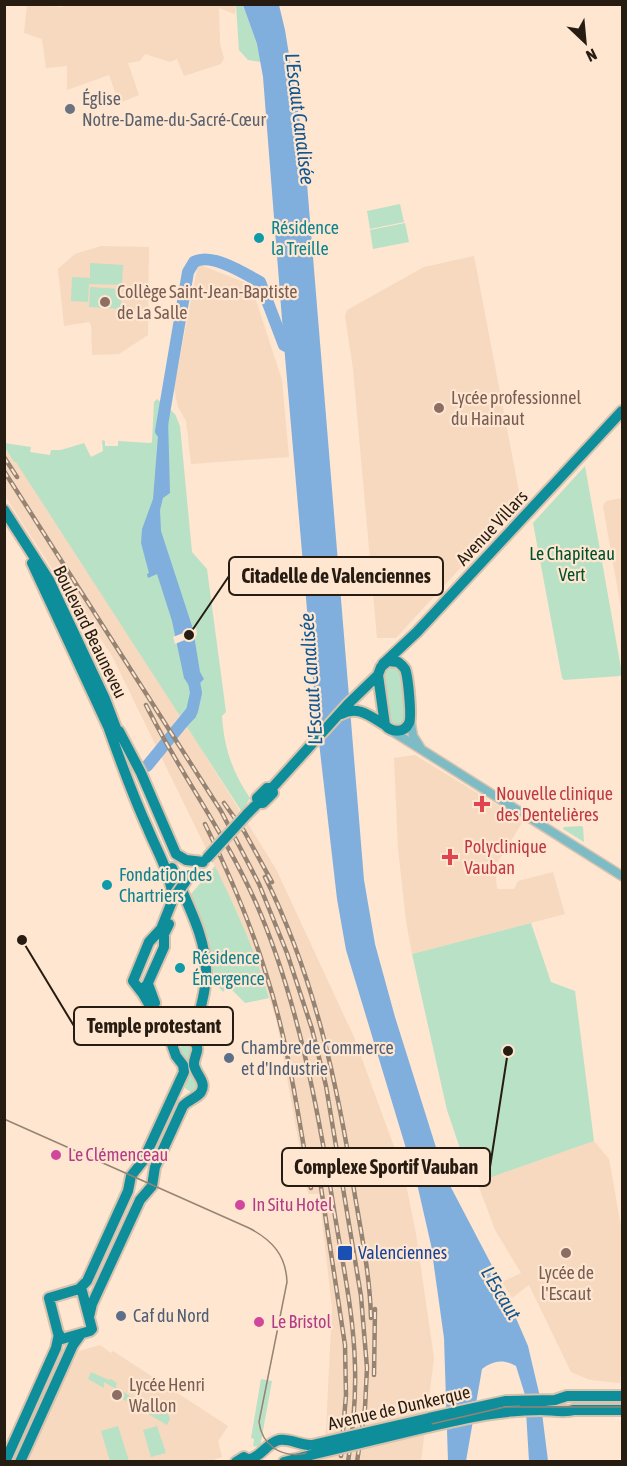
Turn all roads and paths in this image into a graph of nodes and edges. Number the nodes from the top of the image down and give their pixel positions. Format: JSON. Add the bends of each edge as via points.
{"nodes":[{"id":1,"x":622,"y":411,"type":"edge"},
{"id":2,"x":4,"y":510,"type":"edge"},
{"id":3,"x":4,"y":523,"type":"edge"},
{"id":4,"x":417,"y":632,"type":"junction"},
{"id":5,"x":380,"y":670,"type":"junction"},
{"id":6,"x":406,"y":672,"type":"junction"},
{"id":7,"x":338,"y":716,"type":"junction"},
{"id":8,"x":410,"y":718,"type":"junction"},
{"id":9,"x":112,"y":727,"type":"junction"},
{"id":10,"x":389,"y":728,"type":"junction"},
{"id":11,"x":420,"y":748,"type":"junction"},
{"id":12,"x":205,"y":860,"type":"junction"},
{"id":13,"x":622,"y":876,"type":"edge"},
{"id":14,"x":175,"y":900,"type":"junction"},
{"id":15,"x":153,"y":938,"type":"junction"},
{"id":16,"x":164,"y":942,"type":"junction"},
{"id":17,"x":143,"y":985,"type":"junction"},
{"id":18,"x":187,"y":1040,"type":"junction"},
{"id":19,"x":174,"y":1051,"type":"junction"},
{"id":20,"x":179,"y":1083,"type":"junction"},
{"id":21,"x":193,"y":1097,"type":"junction"},
{"id":22,"x":137,"y":1170,"type":"junction"},
{"id":23,"x":152,"y":1177,"type":"junction"},
{"id":24,"x":130,"y":1185,"type":"junction"},
{"id":25,"x":145,"y":1192,"type":"junction"},
{"id":26,"x":79,"y":1289,"type":"junction"},
{"id":27,"x":89,"y":1317,"type":"junction"},
{"id":28,"x":59,"y":1334,"type":"junction"},
{"id":29,"x":81,"y":1334,"type":"junction"},
{"id":30,"x":622,"y":1396,"type":"edge"},
{"id":31,"x":564,"y":1404,"type":"junction"},
{"id":32,"x":622,"y":1410,"type":"edge"},
{"id":33,"x":312,"y":1450,"type":"junction"},
{"id":34,"x":252,"y":1460,"type":"edge"},
{"id":35,"x":5,"y":1461,"type":"edge"},
{"id":36,"x":20,"y":1461,"type":"edge"},
{"id":37,"x":236,"y":1461,"type":"edge"},
{"id":38,"x":284,"y":1461,"type":"edge"}],
"edges":[{"from":1,"to":4,"type":"main road","name":"Avenue Villars"},
{"from":2,"to":9,"type":"main road","name":"Boulevard Beauneveu","via":[[49,580]]},
{"from":3,"to":9,"type":"main road","name":"Boulevard Beauneveu","via":[[36,570]]},
{"from":4,"to":5,"type":"main road","name":"Avenue Villars"},
{"from":4,"to":6,"type":"main road","via":[[406,648]]},
{"from":5,"to":6,"type":"main road","via":[[391,661],[403,666]]},
{"from":5,"to":7,"type":"main road","name":"Avenue Villars"},
{"from":5,"to":10,"type":"main road","via":[[382,717]]},
{"from":6,"to":8,"type":"main road"},
{"from":7,"to":10,"type":"main road","via":[[360,710]]},
{"from":7,"to":12,"type":"main road","name":"Avenue Villars","bridge":true,"via":[[272,788],[257,798],[258,803]]},
{"from":8,"to":10,"type":"main road","via":[[401,730]]},
{"from":8,"to":11,"type":"street"},
{"from":9,"to":12,"type":"main road","via":[[141,773],[175,852],[186,860]]},
{"from":9,"to":14,"type":"main road","via":[[128,782]]},
{"from":9,"to":18,"type":"main road","name":"Boulevard Beauneveu","via":[[204,951],[205,985]]},
{"from":10,"to":11,"type":"street"},
{"from":11,"to":13,"type":"street"},
{"from":12,"to":14,"type":"main road","name":"Avenue Villars","bridge":true},
{"from":14,"to":15,"type":"main road"},
{"from":14,"to":16,"type":"main road"},
{"from":15,"to":16,"type":"main road"},
{"from":15,"to":17,"type":"main road","via":[[134,976],[134,983]]},
{"from":16,"to":17,"type":"main road"},
{"from":17,"to":18,"type":"main road","via":[[174,1035]]},
{"from":17,"to":19,"type":"main road","via":[[146,999]]},
{"from":18,"to":19,"type":"main road","via":[[176,1044]]},
{"from":18,"to":21,"type":"main road","via":[[198,1049],[195,1066],[203,1084],[200,1093]]},
{"from":19,"to":20,"type":"main road","via":[[184,1068]]},
{"from":20,"to":21,"type":"main road","via":[[181,1093]]},
{"from":20,"to":22,"type":"main road"},
{"from":21,"to":23,"type":"main road","via":[[183,1106]]},
{"from":22,"to":23,"type":"main road","via":[[146,1170]]},
{"from":22,"to":24,"type":"main road"},
{"from":23,"to":25,"type":"main road","via":[[152,1185]]},
{"from":24,"to":25,"type":"main road"},
{"from":24,"to":26,"type":"main road","via":[[87,1281]]},
{"from":25,"to":27,"type":"main road"},
{"from":26,"to":27,"type":"main road"},
{"from":26,"to":28,"type":"main road","via":[[50,1298]]},
{"from":27,"to":29,"type":"main road","via":[[92,1329]]},
{"from":28,"to":29,"type":"main road","via":[[62,1339]]},
{"from":28,"to":35,"type":"main road"},
{"from":29,"to":36,"type":"main road"},
{"from":30,"to":31,"type":"main road"},
{"from":31,"to":32,"type":"main road"},
{"from":31,"to":33,"type":"main road","name":"Avenue de Dunkerque","bridge":true,"via":[[484,1410]]},
{"from":33,"to":34,"type":"main road","name":"Avenue de Dunkerque","via":[[278,1440]]},
{"from":33,"to":38,"type":"main road","name":"Avenue de Dunkerque"},
{"from":34,"to":37,"type":"main road","via":[[243,1457]]}]}
